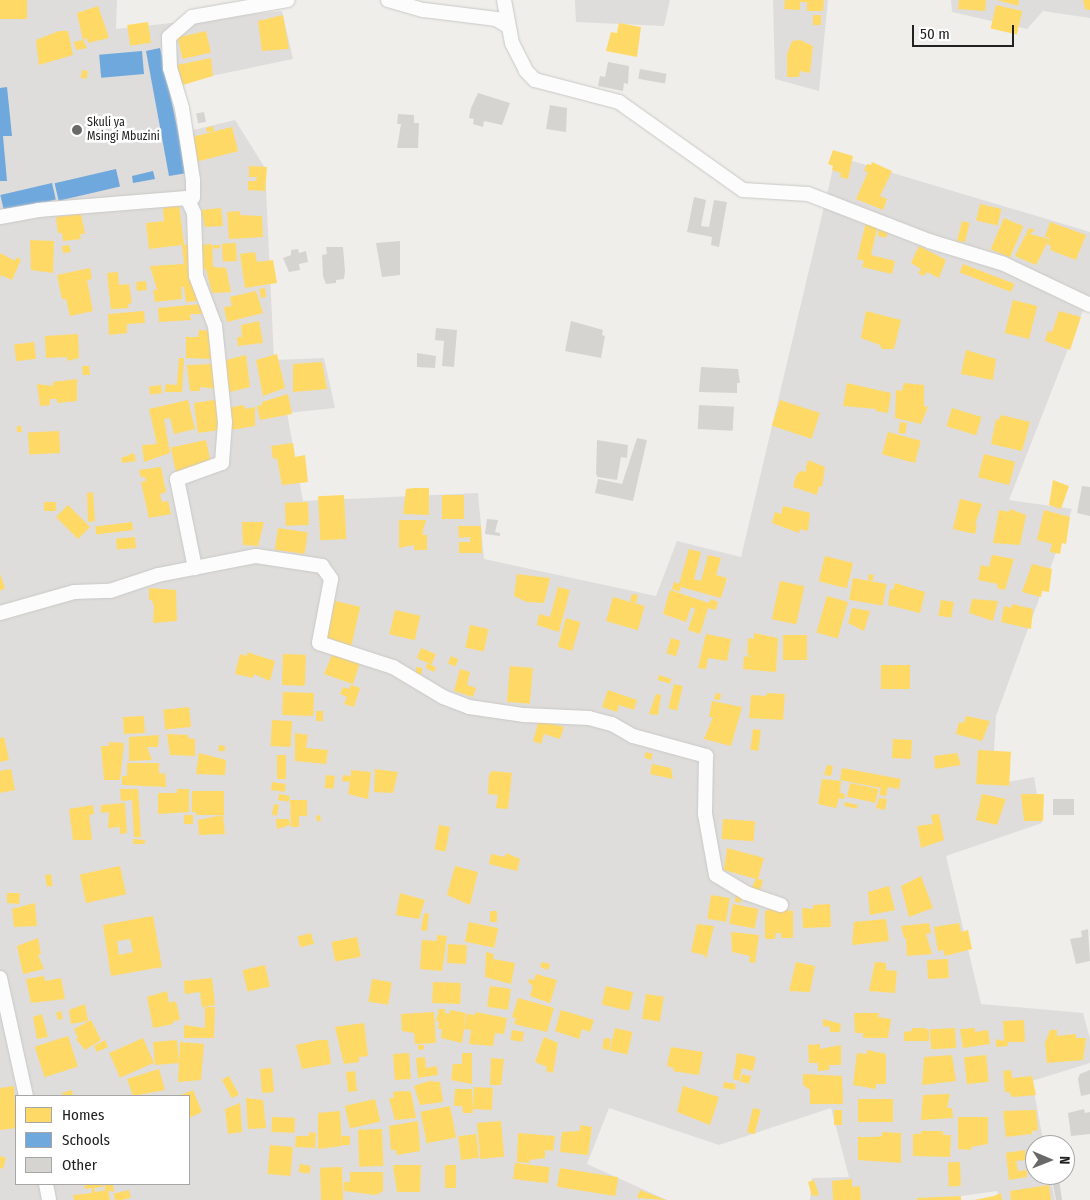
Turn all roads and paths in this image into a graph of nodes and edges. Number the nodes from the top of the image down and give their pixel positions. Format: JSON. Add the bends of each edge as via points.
{"nodes":[{"id":1,"x":288,"y":0,"type":"edge"},
{"id":2,"x":388,"y":0,"type":"edge"},
{"id":3,"x":504,"y":0,"type":"edge"},
{"id":4,"x":506,"y":25,"type":"junction"},
{"id":5,"x":189,"y":202,"type":"junction"},
{"id":6,"x":0,"y":217,"type":"edge"},
{"id":7,"x":1090,"y":305,"type":"edge"},
{"id":8,"x":195,"y":568,"type":"junction"},
{"id":9,"x":0,"y":612,"type":"edge"},
{"id":10,"x":781,"y":905,"type":"dead end"},
{"id":11,"x":0,"y":978,"type":"edge"},
{"id":12,"x":26,"y":1095,"type":"edge"},
{"id":13,"x":46,"y":1185,"type":"edge"},
{"id":14,"x":49,"y":1200,"type":"edge"}],
"edges":[{"from":1,"to":5,"type":"street","via":[[192,17],[169,37],[170,68],[182,108],[193,180],[193,197]]},
{"from":2,"to":4,"type":"street","via":[[424,10],[496,19]]},
{"from":3,"to":4,"type":"street"},
{"from":4,"to":7,"type":"street","via":[[526,71],[535,80],[619,102],[743,190],[808,194],[928,240],[1004,264]]},
{"from":5,"to":6,"type":"street","via":[[188,198],[133,202]]},
{"from":5,"to":8,"type":"street","via":[[194,212],[196,276],[215,326],[225,422],[222,463],[177,479]]},
{"from":8,"to":9,"type":"street","via":[[110,590],[74,592]]},
{"from":8,"to":10,"type":"street","via":[[256,556],[322,566],[331,579],[319,643],[393,667],[442,697],[469,707],[524,715],[589,718],[612,724],[634,736],[706,756],[705,814],[716,875],[746,893]]},
{"from":11,"to":12,"type":"street"},
{"from":13,"to":14,"type":"street"}]}
